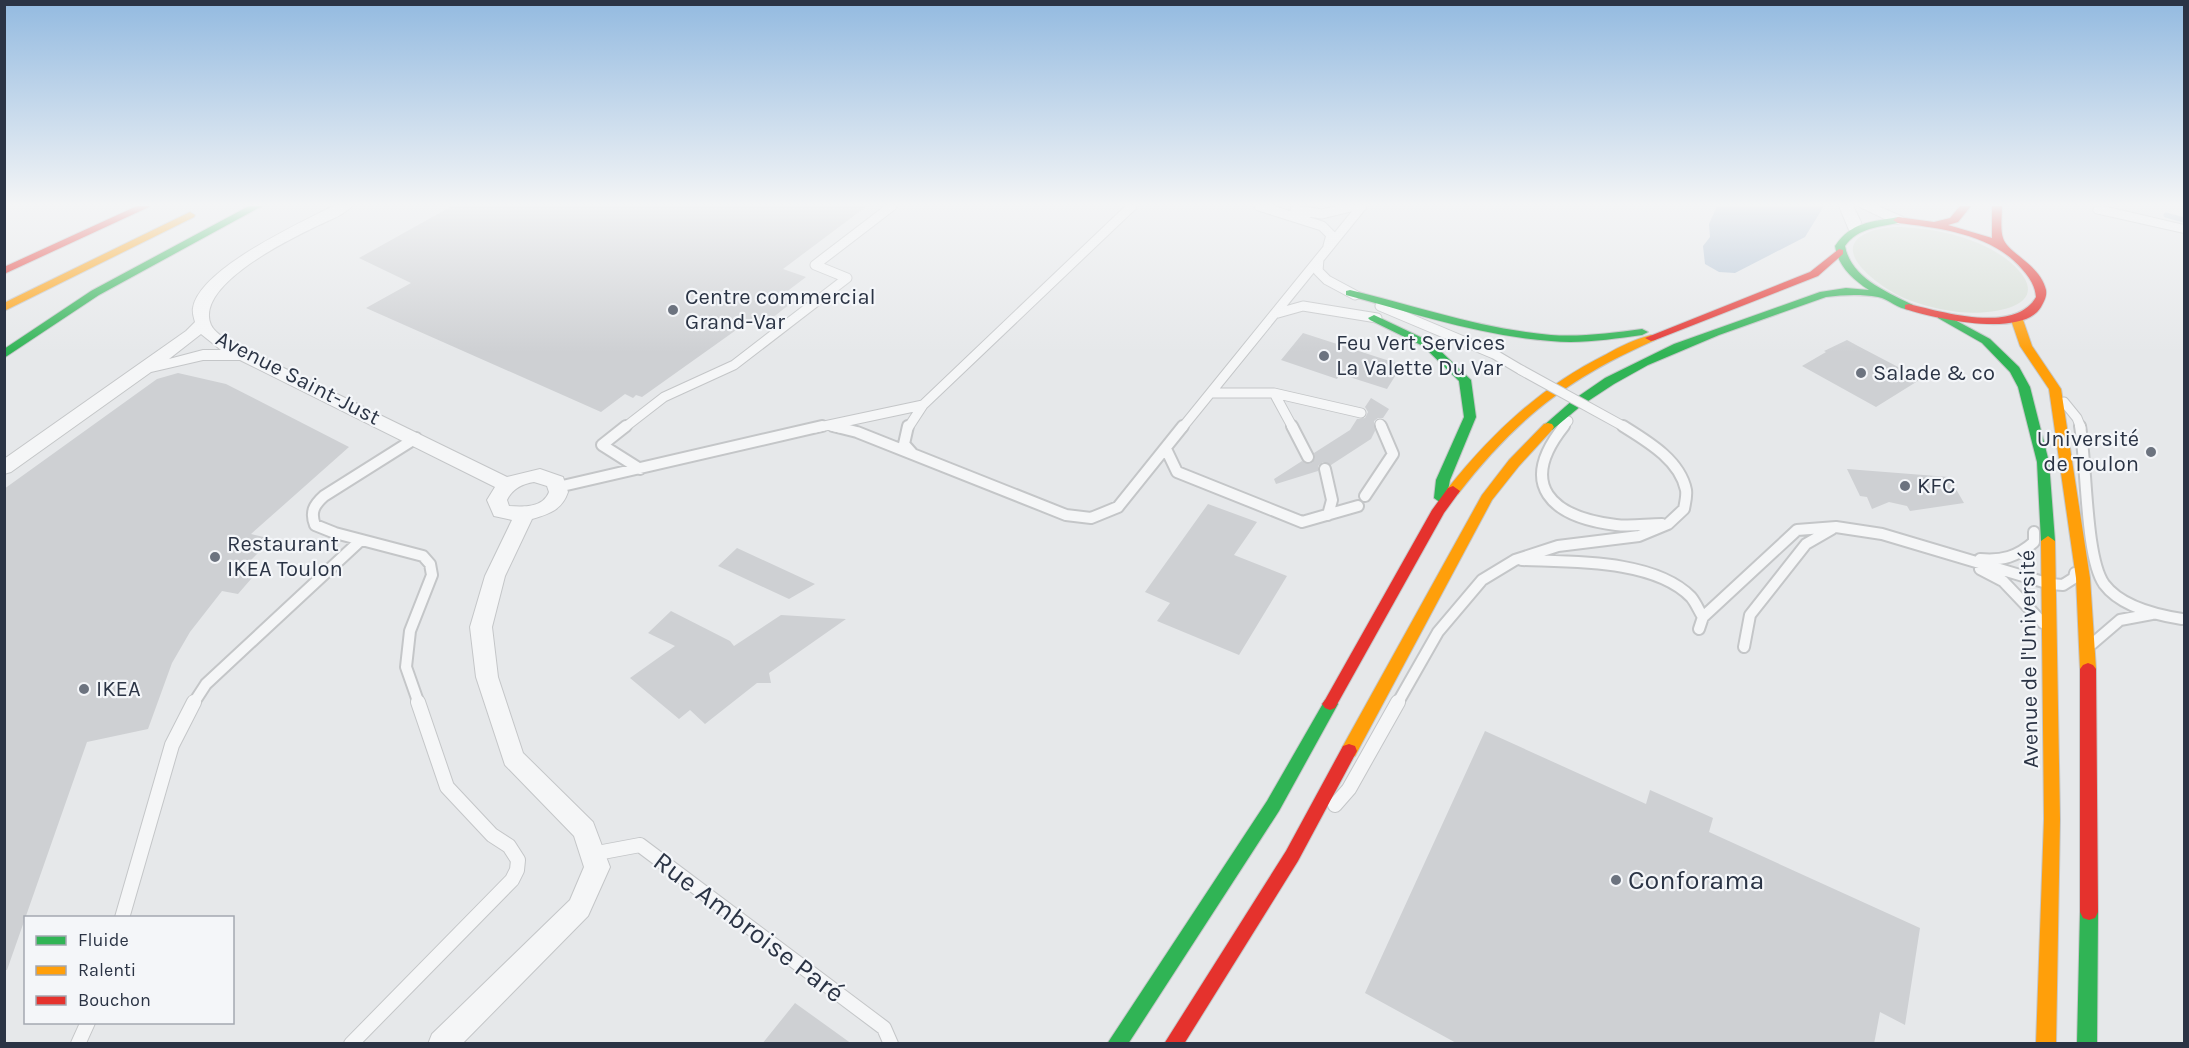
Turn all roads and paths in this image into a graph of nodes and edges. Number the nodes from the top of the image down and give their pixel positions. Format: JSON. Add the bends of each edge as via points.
{"nodes":[{"id":1,"x":39,"y":255,"type":"edge"},
{"id":2,"x":111,"y":255,"type":"edge"},
{"id":3,"x":145,"y":255,"type":"edge"},
{"id":4,"x":165,"y":255,"type":"edge"},
{"id":5,"x":255,"y":255,"type":"edge"},
{"id":6,"x":828,"y":255,"type":"edge"},
{"id":7,"x":1081,"y":255,"type":"edge"},
{"id":8,"x":1322,"y":255,"type":"edge"},
{"id":9,"x":1836,"y":255,"type":"edge"},
{"id":10,"x":1840,"y":255,"type":"edge"},
{"id":11,"x":2012,"y":255,"type":"edge"},
{"id":12,"x":1319,"y":259,"type":"junction"},
{"id":13,"x":4,"y":271,"type":"edge"},
{"id":14,"x":74,"y":290,"type":"dead end"},
{"id":15,"x":1350,"y":293,"type":"junction"},
{"id":16,"x":1880,"y":294,"type":"junction"},
{"id":17,"x":4,"y":308,"type":"edge"},
{"id":18,"x":1278,"y":313,"type":"junction"},
{"id":19,"x":1942,"y":316,"type":"junction"},
{"id":20,"x":2016,"y":317,"type":"junction"},
{"id":21,"x":1374,"y":318,"type":"junction"},
{"id":22,"x":202,"y":324,"type":"junction"},
{"id":23,"x":1665,"y":332,"type":"junction"},
{"id":24,"x":1440,"y":333,"type":"junction"},
{"id":25,"x":4,"y":355,"type":"edge"},
{"id":26,"x":243,"y":355,"type":"junction"},
{"id":27,"x":138,"y":374,"type":"junction"},
{"id":28,"x":2055,"y":389,"type":"junction"},
{"id":29,"x":1211,"y":393,"type":"junction"},
{"id":30,"x":1274,"y":393,"type":"junction"},
{"id":31,"x":1583,"y":399,"type":"junction"},
{"id":32,"x":923,"y":405,"type":"junction"},
{"id":33,"x":1361,"y":413,"type":"dead end"},
{"id":34,"x":1380,"y":424,"type":"dead end"},
{"id":35,"x":831,"y":426,"type":"junction"},
{"id":36,"x":416,"y":438,"type":"junction"},
{"id":37,"x":1166,"y":449,"type":"junction"},
{"id":38,"x":912,"y":453,"type":"junction"},
{"id":39,"x":1308,"y":457,"type":"dead end"},
{"id":40,"x":2043,"y":462,"type":"junction"},
{"id":41,"x":4,"y":468,"type":"edge"},
{"id":42,"x":640,"y":469,"type":"junction"},
{"id":43,"x":1325,"y":469,"type":"dead end"},
{"id":44,"x":2032,"y":484,"type":"dead end"},
{"id":45,"x":508,"y":485,"type":"junction"},
{"id":46,"x":558,"y":487,"type":"junction"},
{"id":47,"x":1365,"y":496,"type":"dead end"},
{"id":48,"x":1358,"y":506,"type":"dead end"},
{"id":49,"x":1439,"y":510,"type":"junction"},
{"id":50,"x":524,"y":515,"type":"junction"},
{"id":51,"x":1328,"y":515,"type":"junction"},
{"id":52,"x":2034,"y":519,"type":"dead end"},
{"id":53,"x":1668,"y":524,"type":"junction"},
{"id":54,"x":1836,"y":527,"type":"junction"},
{"id":55,"x":361,"y":540,"type":"junction"},
{"id":56,"x":2080,"y":556,"type":"junction"},
{"id":57,"x":1959,"y":557,"type":"junction"},
{"id":58,"x":1515,"y":560,"type":"junction"},
{"id":59,"x":2050,"y":584,"type":"junction"},
{"id":60,"x":2152,"y":614,"type":"junction"},
{"id":61,"x":2182,"y":619,"type":"dead end"},
{"id":62,"x":2051,"y":635,"type":"junction"},
{"id":63,"x":1744,"y":647,"type":"dead end"},
{"id":64,"x":2088,"y":647,"type":"junction"},
{"id":65,"x":592,"y":854,"type":"junction"},
{"id":66,"x":1292,"y":856,"type":"junction"},
{"id":67,"x":123,"y":916,"type":"edge"},
{"id":68,"x":88,"y":1024,"type":"edge"},
{"id":69,"x":78,"y":1044,"type":"edge"},
{"id":70,"x":351,"y":1044,"type":"edge"},
{"id":71,"x":442,"y":1044,"type":"edge"},
{"id":72,"x":891,"y":1044,"type":"edge"},
{"id":73,"x":1116,"y":1044,"type":"edge"},
{"id":74,"x":1173,"y":1044,"type":"edge"},
{"id":75,"x":2046,"y":1044,"type":"edge"},
{"id":76,"x":2087,"y":1044,"type":"edge"}],
"edges":[{"from":1,"to":13,"type":"main road"},
{"from":2,"to":17,"type":"main road"},
{"from":3,"to":14,"type":"main road"},
{"from":4,"to":25,"type":"main road","via":[[85,297]]},
{"from":5,"to":22,"type":"street","name":"Avenue Saint-Just","via":[[214,285],[202,307]]},
{"from":6,"to":42,"type":"lane","via":[[815,265],[847,278],[734,365],[664,397],[602,445]]},
{"from":7,"to":32,"type":"lane"},
{"from":8,"to":12,"type":"lane"},
{"from":9,"to":23,"type":"main road","via":[[1814,274]]},
{"from":10,"to":16,"type":"main road","via":[[1852,273]]},
{"from":11,"to":20,"type":"main road","via":[[2034,274],[2041,288],[2040,300]]},
{"from":12,"to":15,"type":"lane","via":[[1318,271]]},
{"from":12,"to":18,"type":"lane"},
{"from":15,"to":23,"type":"main road","via":[[1507,332],[1550,338]]},
{"from":15,"to":24,"type":"lane"},
{"from":16,"to":19,"type":"main road"},
{"from":16,"to":31,"type":"main road","via":[[1824,294],[1645,362]]},
{"from":18,"to":21,"type":"lane","via":[[1303,306]]},
{"from":18,"to":29,"type":"lane"},
{"from":19,"to":20,"type":"main road","via":[[1986,321]]},
{"from":19,"to":40,"type":"main road","name":"Avenue de l'Université","via":[[1986,341],[2015,370],[2024,387]]},
{"from":20,"to":28,"type":"main road","via":[[2020,339]]},
{"from":21,"to":24,"type":"lane"},
{"from":21,"to":49,"type":"main road","via":[[1427,344],[1465,380],[1470,417],[1443,480]]},
{"from":22,"to":26,"type":"street","name":"Avenue Saint-Just","via":[[214,338]]},
{"from":22,"to":27,"type":"street"},
{"from":23,"to":49,"type":"main road","via":[[1613,353],[1536,401],[1474,463]]},
{"from":24,"to":53,"type":"lane","bridge":true,"via":[[1494,354],[1655,446],[1678,472],[1686,490],[1684,509]]},
{"from":26,"to":27,"type":"street","via":[[203,355]]},
{"from":26,"to":36,"type":"street","name":"Avenue Saint-Just"},
{"from":27,"to":41,"type":"street"},
{"from":28,"to":56,"type":"main road"},
{"from":28,"to":60,"type":"lane","via":[[2080,423],[2095,557],[2102,583]]},
{"from":29,"to":30,"type":"lane"},
{"from":29,"to":37,"type":"lane"},
{"from":30,"to":33,"type":"lane"},
{"from":30,"to":39,"type":"lane"},
{"from":31,"to":53,"type":"lane","via":[[1545,455],[1540,481],[1546,494],[1583,518],[1616,525]]},
{"from":31,"to":66,"type":"main road","via":[[1541,432],[1487,498]]},
{"from":32,"to":35,"type":"lane"},
{"from":32,"to":38,"type":"lane","via":[[904,434],[904,444]]},
{"from":34,"to":47,"type":"lane","via":[[1393,454]]},
{"from":35,"to":38,"type":"lane"},
{"from":35,"to":42,"type":"lane"},
{"from":36,"to":45,"type":"street","name":"Avenue Saint-Just"},
{"from":36,"to":55,"type":"lane","via":[[314,506],[311,515],[315,525]]},
{"from":37,"to":38,"type":"lane","via":[[1118,507],[1091,518],[1066,515]]},
{"from":37,"to":51,"type":"lane","via":[[1177,471],[1302,522]]},
{"from":40,"to":44,"type":"lane"},
{"from":40,"to":59,"type":"main road","name":"Avenue de l'Université"},
{"from":42,"to":46,"type":"lane"},
{"from":43,"to":51,"type":"lane","via":[[1332,500]]},
{"from":45,"to":46,"type":"street","via":[[540,476],[549,477]]},
{"from":45,"to":50,"type":"street","via":[[499,494],[497,505],[501,511]]},
{"from":46,"to":50,"type":"street","via":[[550,504]]},
{"from":48,"to":51,"type":"lane"},
{"from":49,"to":73,"type":"main road","via":[[1273,806]]},
{"from":50,"to":65,"type":"street","via":[[495,576],[481,627],[487,676],[513,758],[584,830]]},
{"from":52,"to":57,"type":"lane","via":[[2034,543],[2021,556],[1995,561]]},
{"from":53,"to":58,"type":"lane","via":[[1640,536],[1558,546]]},
{"from":54,"to":57,"type":"lane","via":[[1882,534]]},
{"from":54,"to":58,"type":"lane","via":[[1797,530],[1701,623],[1699,607],[1674,584],[1617,565]]},
{"from":54,"to":63,"type":"lane","via":[[1806,544],[1750,615]]},
{"from":55,"to":67,"type":"lane","via":[[206,684],[186,715],[172,745]]},
{"from":55,"to":70,"type":"lane","via":[[423,556],[430,564],[432,575],[410,631],[406,667],[447,787],[492,835],[509,846],[518,860],[512,880]]},
{"from":56,"to":59,"type":"lane","via":[[2074,578],[2063,585]]},
{"from":56,"to":64,"type":"main road"},
{"from":57,"to":59,"type":"lane"},
{"from":57,"to":62,"type":"lane","via":[[2003,581]]},
{"from":58,"to":66,"type":"lane","via":[[1482,580],[1438,632],[1349,789]]},
{"from":59,"to":62,"type":"main road","name":"Avenue de l'Université"},
{"from":60,"to":61,"type":"lane"},
{"from":60,"to":64,"type":"lane","via":[[2120,620]]},
{"from":62,"to":75,"type":"main road","name":"Avenue de l'Université","via":[[2052,819]]},
{"from":64,"to":76,"type":"main road"},
{"from":65,"to":71,"type":"street","via":[[597,867],[579,908]]},
{"from":65,"to":72,"type":"lane","name":"Rue Ambroise Paré","via":[[640,845],[884,1028]]},
{"from":66,"to":74,"type":"main road"},
{"from":68,"to":69,"type":"lane"}]}
